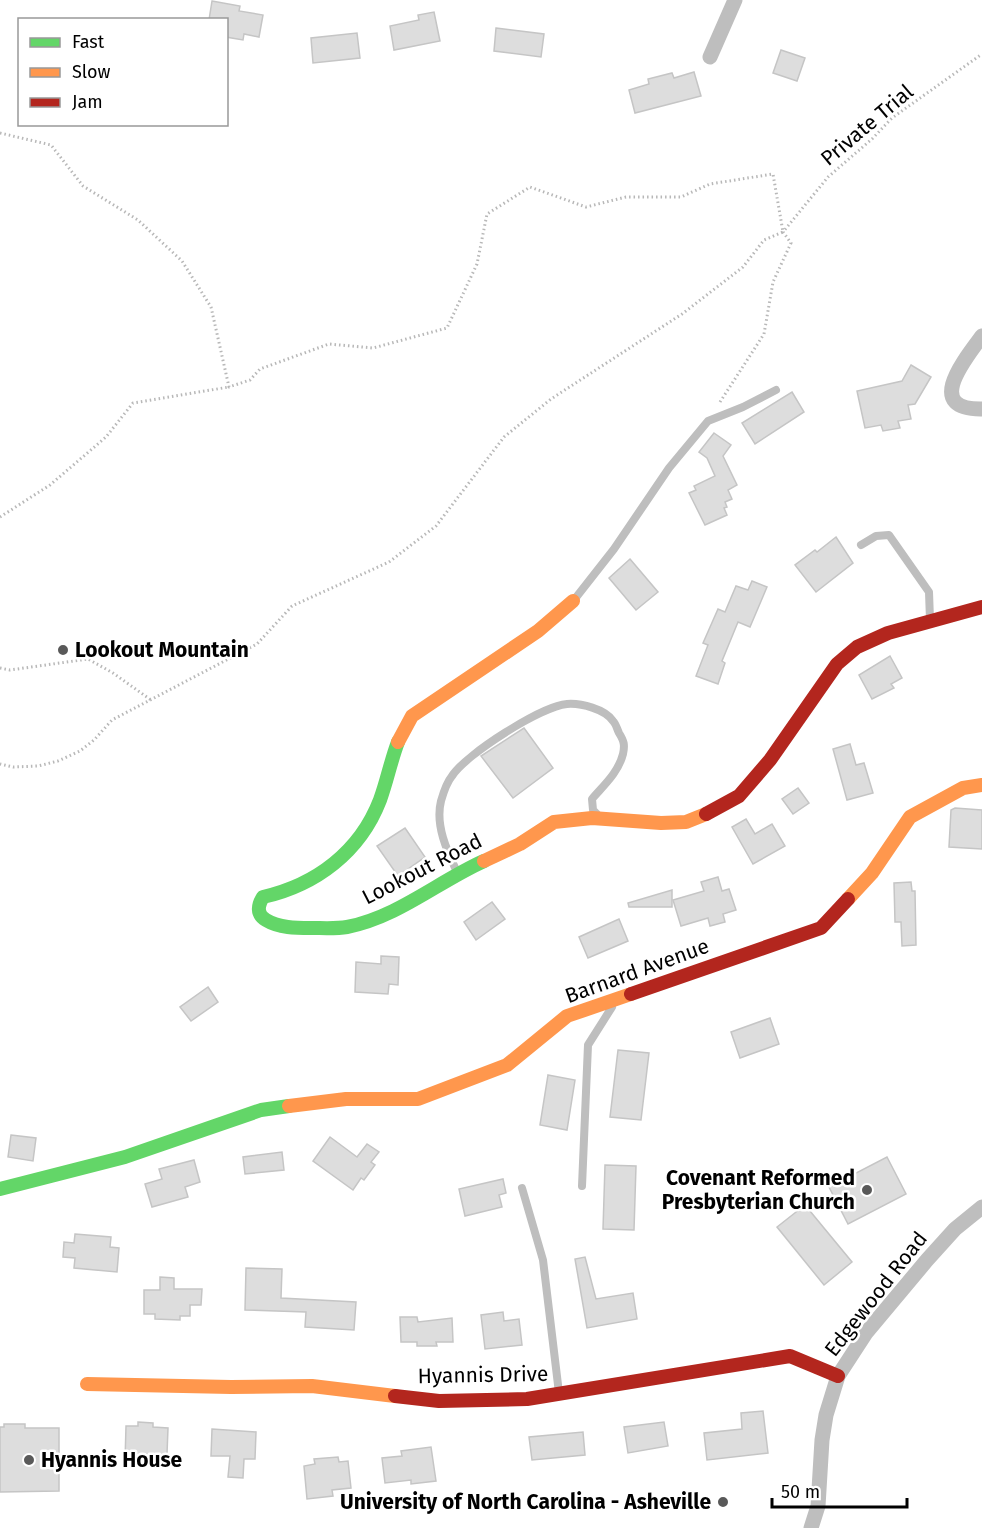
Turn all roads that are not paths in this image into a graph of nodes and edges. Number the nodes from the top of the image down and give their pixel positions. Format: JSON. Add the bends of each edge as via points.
{"nodes":[{"id":1,"x":735,"y":0,"type":"edge"},
{"id":2,"x":710,"y":57,"type":"dead end"},
{"id":3,"x":982,"y":336,"type":"edge"},
{"id":4,"x":776,"y":390,"type":"dead end"},
{"id":5,"x":982,"y":409,"type":"edge"},
{"id":6,"x":861,"y":545,"type":"dead end"},
{"id":7,"x":573,"y":601,"type":"joint"},
{"id":8,"x":982,"y":607,"type":"edge"},
{"id":9,"x":930,"y":621,"type":"junction"},
{"id":10,"x":982,"y":785,"type":"edge"},
{"id":11,"x":604,"y":820,"type":"junction"},
{"id":12,"x":457,"y":873,"type":"junction"},
{"id":13,"x":618,"y":998,"type":"junction"},
{"id":14,"x":582,"y":1186,"type":"dead end"},
{"id":15,"x":522,"y":1188,"type":"dead end"},
{"id":16,"x":0,"y":1189,"type":"edge"},
{"id":17,"x":982,"y":1206,"type":"edge"},
{"id":18,"x":838,"y":1376,"type":"junction"},
{"id":19,"x":87,"y":1384,"type":"dead end"},
{"id":20,"x":559,"y":1394,"type":"junction"},
{"id":21,"x":811,"y":1528,"type":"edge"}],
"edges":[{"from":1,"to":2,"type":"street"},
{"from":3,"to":5,"type":"street","via":[[952,382],[953,401],[959,406]]},
{"from":4,"to":7,"type":"lane","via":[[708,421]]},
{"from":6,"to":9,"type":"lane","via":[[876,536],[889,536],[929,592]]},
{"from":7,"to":12,"type":"street","name":"Lookout Road","via":[[538,631],[412,716],[400,733],[379,800],[359,839],[329,868],[306,883],[263,897],[259,913],[278,926],[346,927],[377,918]]},
{"from":8,"to":9,"type":"street","name":"Lookout Road"},
{"from":9,"to":11,"type":"street","name":"Lookout Road","via":[[857,647],[837,664],[770,760],[739,796],[686,822]]},
{"from":10,"to":13,"type":"street","name":"Barnard Avenue","via":[[963,788],[910,816],[872,873],[821,928]]},
{"from":11,"to":12,"type":"street","name":"Lookout Road","via":[[554,822],[520,844]]},
{"from":11,"to":12,"type":"lane","via":[[593,810],[592,799],[613,775],[625,743],[613,719],[593,707],[568,704],[549,708],[477,752],[452,776],[440,803],[441,828]]},
{"from":13,"to":14,"type":"lane","via":[[588,1045]]},
{"from":13,"to":16,"type":"street","name":"Barnard Avenue","via":[[567,1016],[507,1065],[418,1099],[346,1099],[261,1110],[125,1158]]},
{"from":15,"to":20,"type":"lane","via":[[543,1260]]},
{"from":17,"to":18,"type":"street","name":"Edgewood Road","via":[[927,1260],[867,1333]]},
{"from":18,"to":20,"type":"street","name":"Hyannis Drive","via":[[790,1356]]},
{"from":18,"to":21,"type":"street","name":"Edgewood Road","via":[[826,1415],[818,1506]]},
{"from":19,"to":20,"type":"street","name":"Hyannis Drive","via":[[312,1386],[440,1401],[527,1399]]}]}
